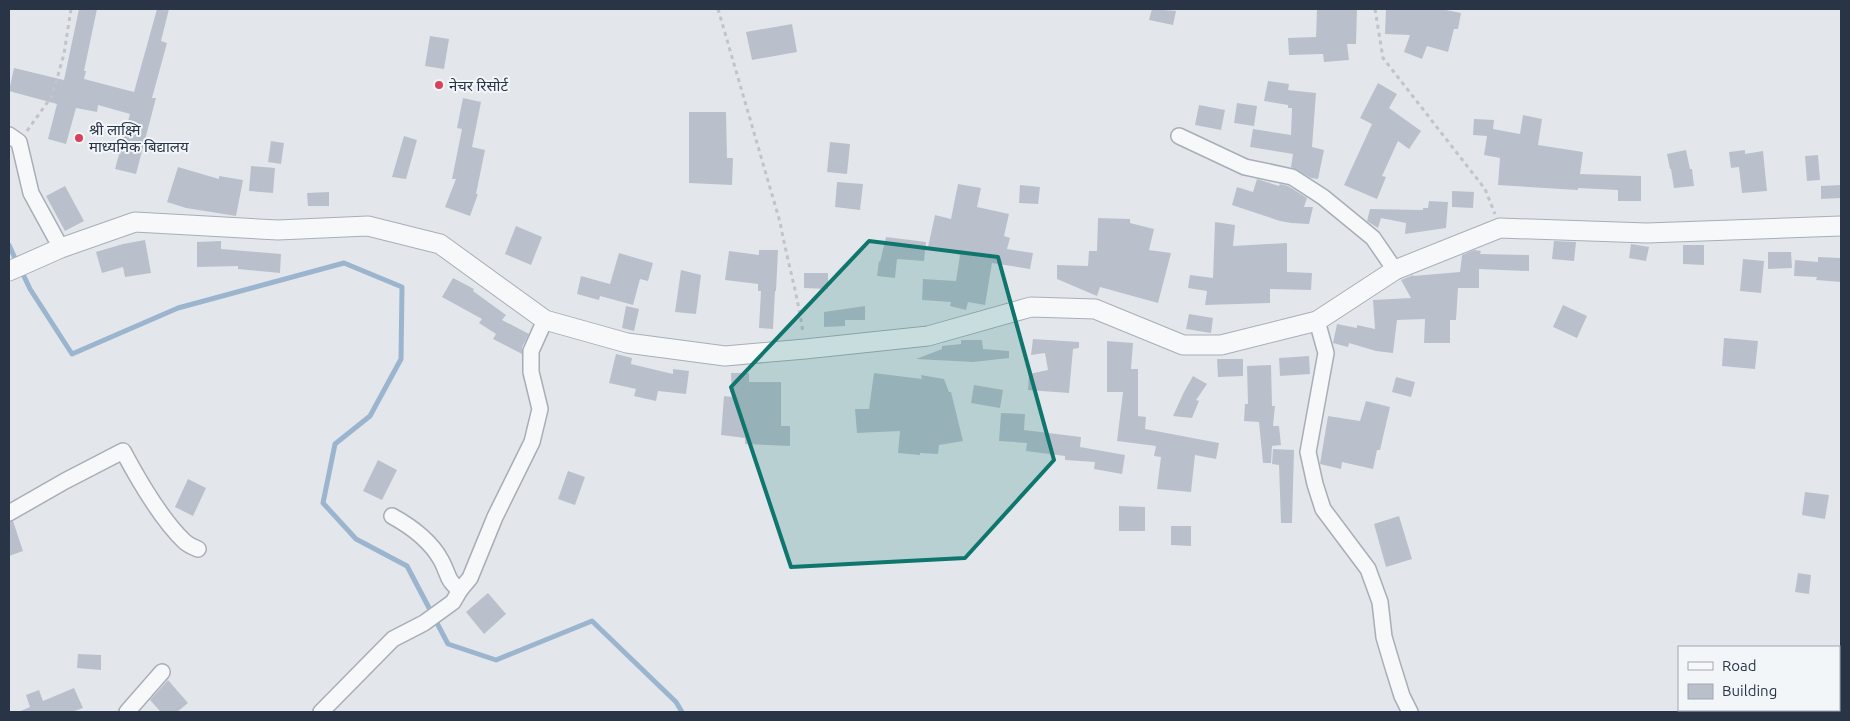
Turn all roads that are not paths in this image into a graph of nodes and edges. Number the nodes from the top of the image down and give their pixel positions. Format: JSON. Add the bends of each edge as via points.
{"nodes":[{"id":1,"x":1179,"y":136,"type":"dead end"},
{"id":2,"x":14,"y":139,"type":"edge"},
{"id":3,"x":1841,"y":226,"type":"edge"},
{"id":4,"x":56,"y":251,"type":"junction"},
{"id":5,"x":9,"y":270,"type":"edge"},
{"id":6,"x":1395,"y":270,"type":"junction"},
{"id":7,"x":545,"y":320,"type":"junction"},
{"id":8,"x":1317,"y":321,"type":"junction"},
{"id":9,"x":9,"y":513,"type":"edge"},
{"id":10,"x":392,"y":516,"type":"dead end"},
{"id":11,"x":198,"y":549,"type":"dead end"},
{"id":12,"x":460,"y":590,"type":"junction"},
{"id":13,"x":162,"y":672,"type":"dead end"},
{"id":14,"x":128,"y":712,"type":"edge"},
{"id":15,"x":321,"y":712,"type":"edge"},
{"id":16,"x":1410,"y":712,"type":"edge"}],
"edges":[{"from":1,"to":6,"type":"street","via":[[1245,167],[1292,177],[1323,197],[1373,238]]},
{"from":2,"to":4,"type":"street","via":[[31,193]]},
{"from":3,"to":6,"type":"street","via":[[1647,233],[1500,228]]},
{"from":4,"to":5,"type":"street"},
{"from":4,"to":7,"type":"street","via":[[135,222],[278,230],[368,226],[440,244]]},
{"from":6,"to":8,"type":"street"},
{"from":7,"to":8,"type":"street","via":[[627,343],[726,356],[928,336],[1031,307],[1095,309],[1183,345],[1221,346]]},
{"from":7,"to":12,"type":"street","via":[[531,351],[531,372],[540,409],[532,442],[495,517],[470,578]]},
{"from":8,"to":16,"type":"street","via":[[1326,353],[1308,452],[1315,484],[1323,509],[1368,569],[1380,602],[1384,637]]},
{"from":9,"to":11,"type":"street","via":[[123,451],[160,512],[185,542]]},
{"from":10,"to":12,"type":"street","via":[[411,527],[431,545],[442,561],[450,583]]},
{"from":12,"to":15,"type":"street","via":[[453,602],[424,623],[392,639]]},
{"from":13,"to":14,"type":"street"}]}
